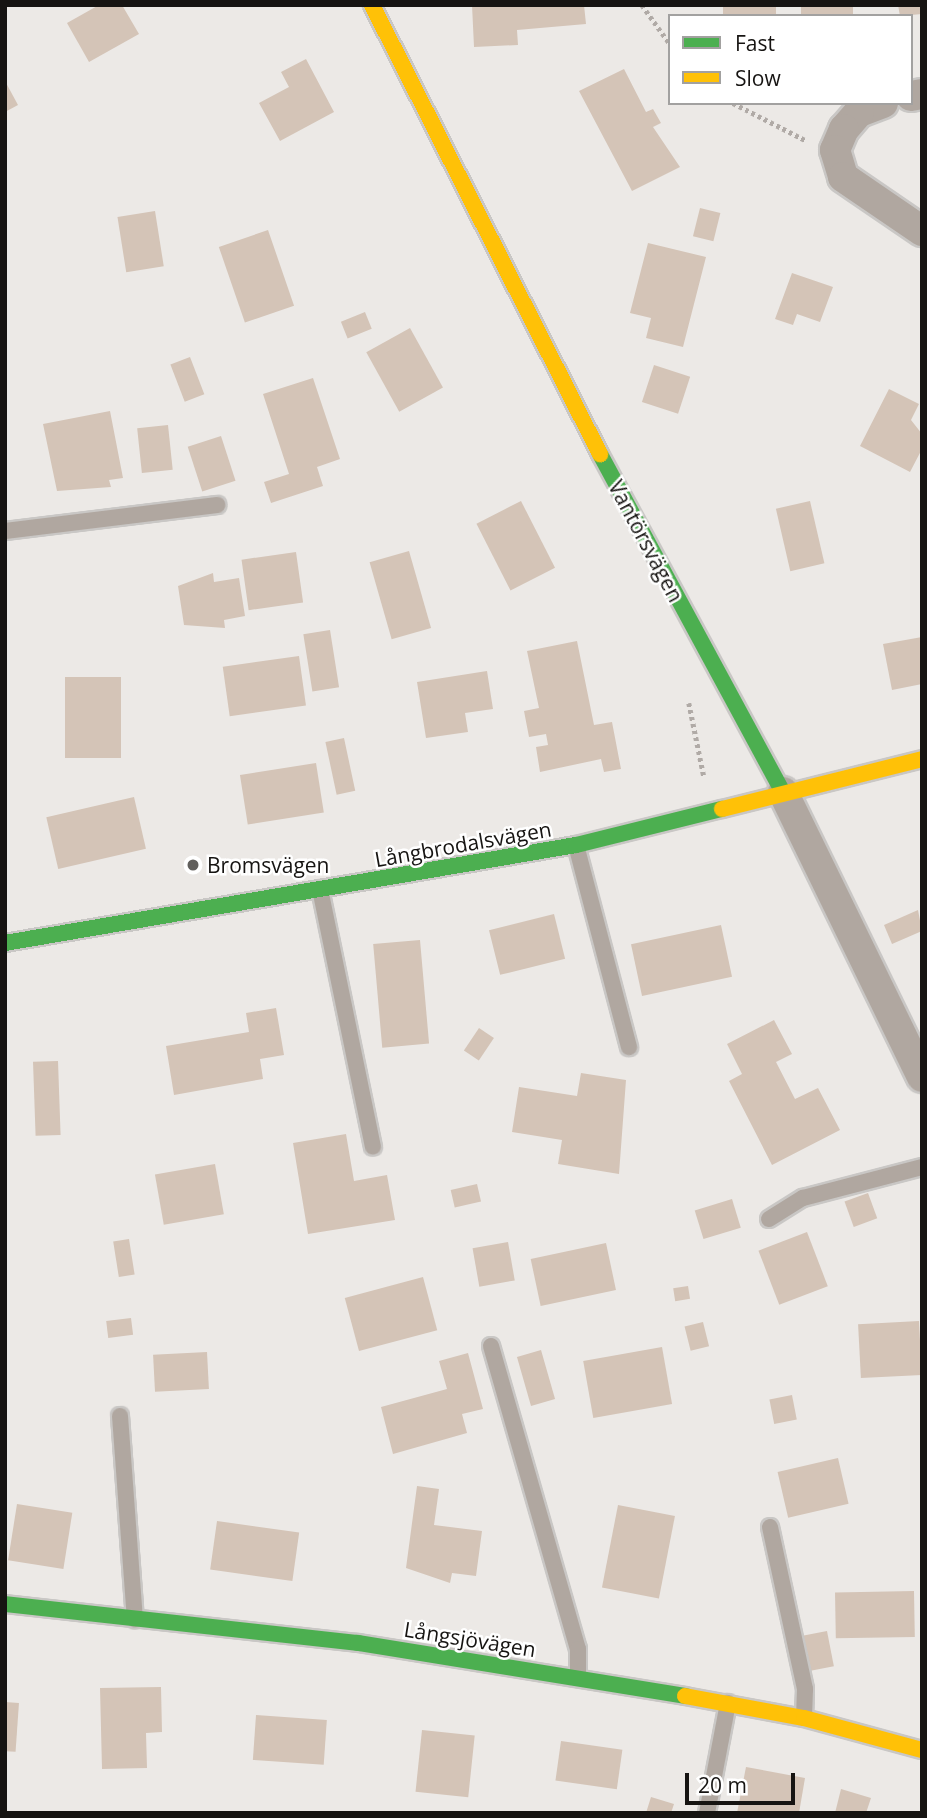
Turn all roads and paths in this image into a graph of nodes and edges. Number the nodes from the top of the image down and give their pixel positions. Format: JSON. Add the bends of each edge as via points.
{"nodes":[{"id":1,"x":372,"y":5,"type":"edge"},
{"id":2,"x":642,"y":5,"type":"edge"},
{"id":3,"x":668,"y":41,"type":"edge"},
{"id":4,"x":736,"y":105,"type":"edge"},
{"id":5,"x":878,"y":105,"type":"edge"},
{"id":6,"x":835,"y":150,"type":"junction"},
{"id":7,"x":922,"y":231,"type":"edge"},
{"id":8,"x":217,"y":505,"type":"dead end"},
{"id":9,"x":5,"y":531,"type":"edge"},
{"id":10,"x":922,"y":760,"type":"edge"},
{"id":11,"x":783,"y":792,"type":"junction"},
{"id":12,"x":576,"y":845,"type":"junction"},
{"id":13,"x":320,"y":889,"type":"junction"},
{"id":14,"x":5,"y":943,"type":"edge"},
{"id":15,"x":629,"y":1047,"type":"dead end"},
{"id":16,"x":922,"y":1077,"type":"edge"},
{"id":17,"x":373,"y":1147,"type":"dead end"},
{"id":18,"x":922,"y":1167,"type":"edge"},
{"id":19,"x":769,"y":1219,"type":"dead end"},
{"id":20,"x":491,"y":1346,"type":"dead end"},
{"id":21,"x":120,"y":1416,"type":"dead end"},
{"id":22,"x":770,"y":1527,"type":"dead end"},
{"id":23,"x":5,"y":1604,"type":"edge"},
{"id":24,"x":135,"y":1619,"type":"junction"},
{"id":25,"x":578,"y":1676,"type":"junction"},
{"id":26,"x":728,"y":1703,"type":"junction"},
{"id":27,"x":804,"y":1718,"type":"junction"},
{"id":28,"x":922,"y":1750,"type":"edge"},
{"id":29,"x":707,"y":1813,"type":"edge"}],
"edges":[{"from":1,"to":11,"type":"street","name":"Vantörsvägen","via":[[644,540]]},
{"from":2,"to":3,"type":"path"},
{"from":4,"to":6,"type":"path","via":[[779,131]]},
{"from":5,"to":6,"type":"street","via":[[859,112]]},
{"from":6,"to":7,"type":"street","via":[[843,177]]},
{"from":8,"to":9,"type":"lane"},
{"from":10,"to":11,"type":"street","name":"Långbrodalsvägen"},
{"from":11,"to":12,"type":"street","name":"Långbrodalsvägen"},
{"from":11,"to":16,"type":"street","name":"Vantörsvägen"},
{"from":12,"to":13,"type":"street","name":"Långbrodalsvägen"},
{"from":12,"to":15,"type":"lane"},
{"from":13,"to":14,"type":"street","name":"Långbrodalsvägen"},
{"from":13,"to":17,"type":"lane"},
{"from":18,"to":19,"type":"lane","via":[[803,1198]]},
{"from":20,"to":25,"type":"lane","via":[[578,1649]]},
{"from":21,"to":24,"type":"lane"},
{"from":22,"to":27,"type":"lane","via":[[805,1689]]},
{"from":23,"to":24,"type":"street","name":"Långsjövägen"},
{"from":24,"to":25,"type":"street","name":"Långsjövägen"},
{"from":25,"to":26,"type":"street","name":"Långsjövägen"},
{"from":26,"to":27,"type":"street","name":"Långsjövägen"},
{"from":26,"to":29,"type":"lane"},
{"from":27,"to":28,"type":"street","name":"Långsjövägen"}]}
